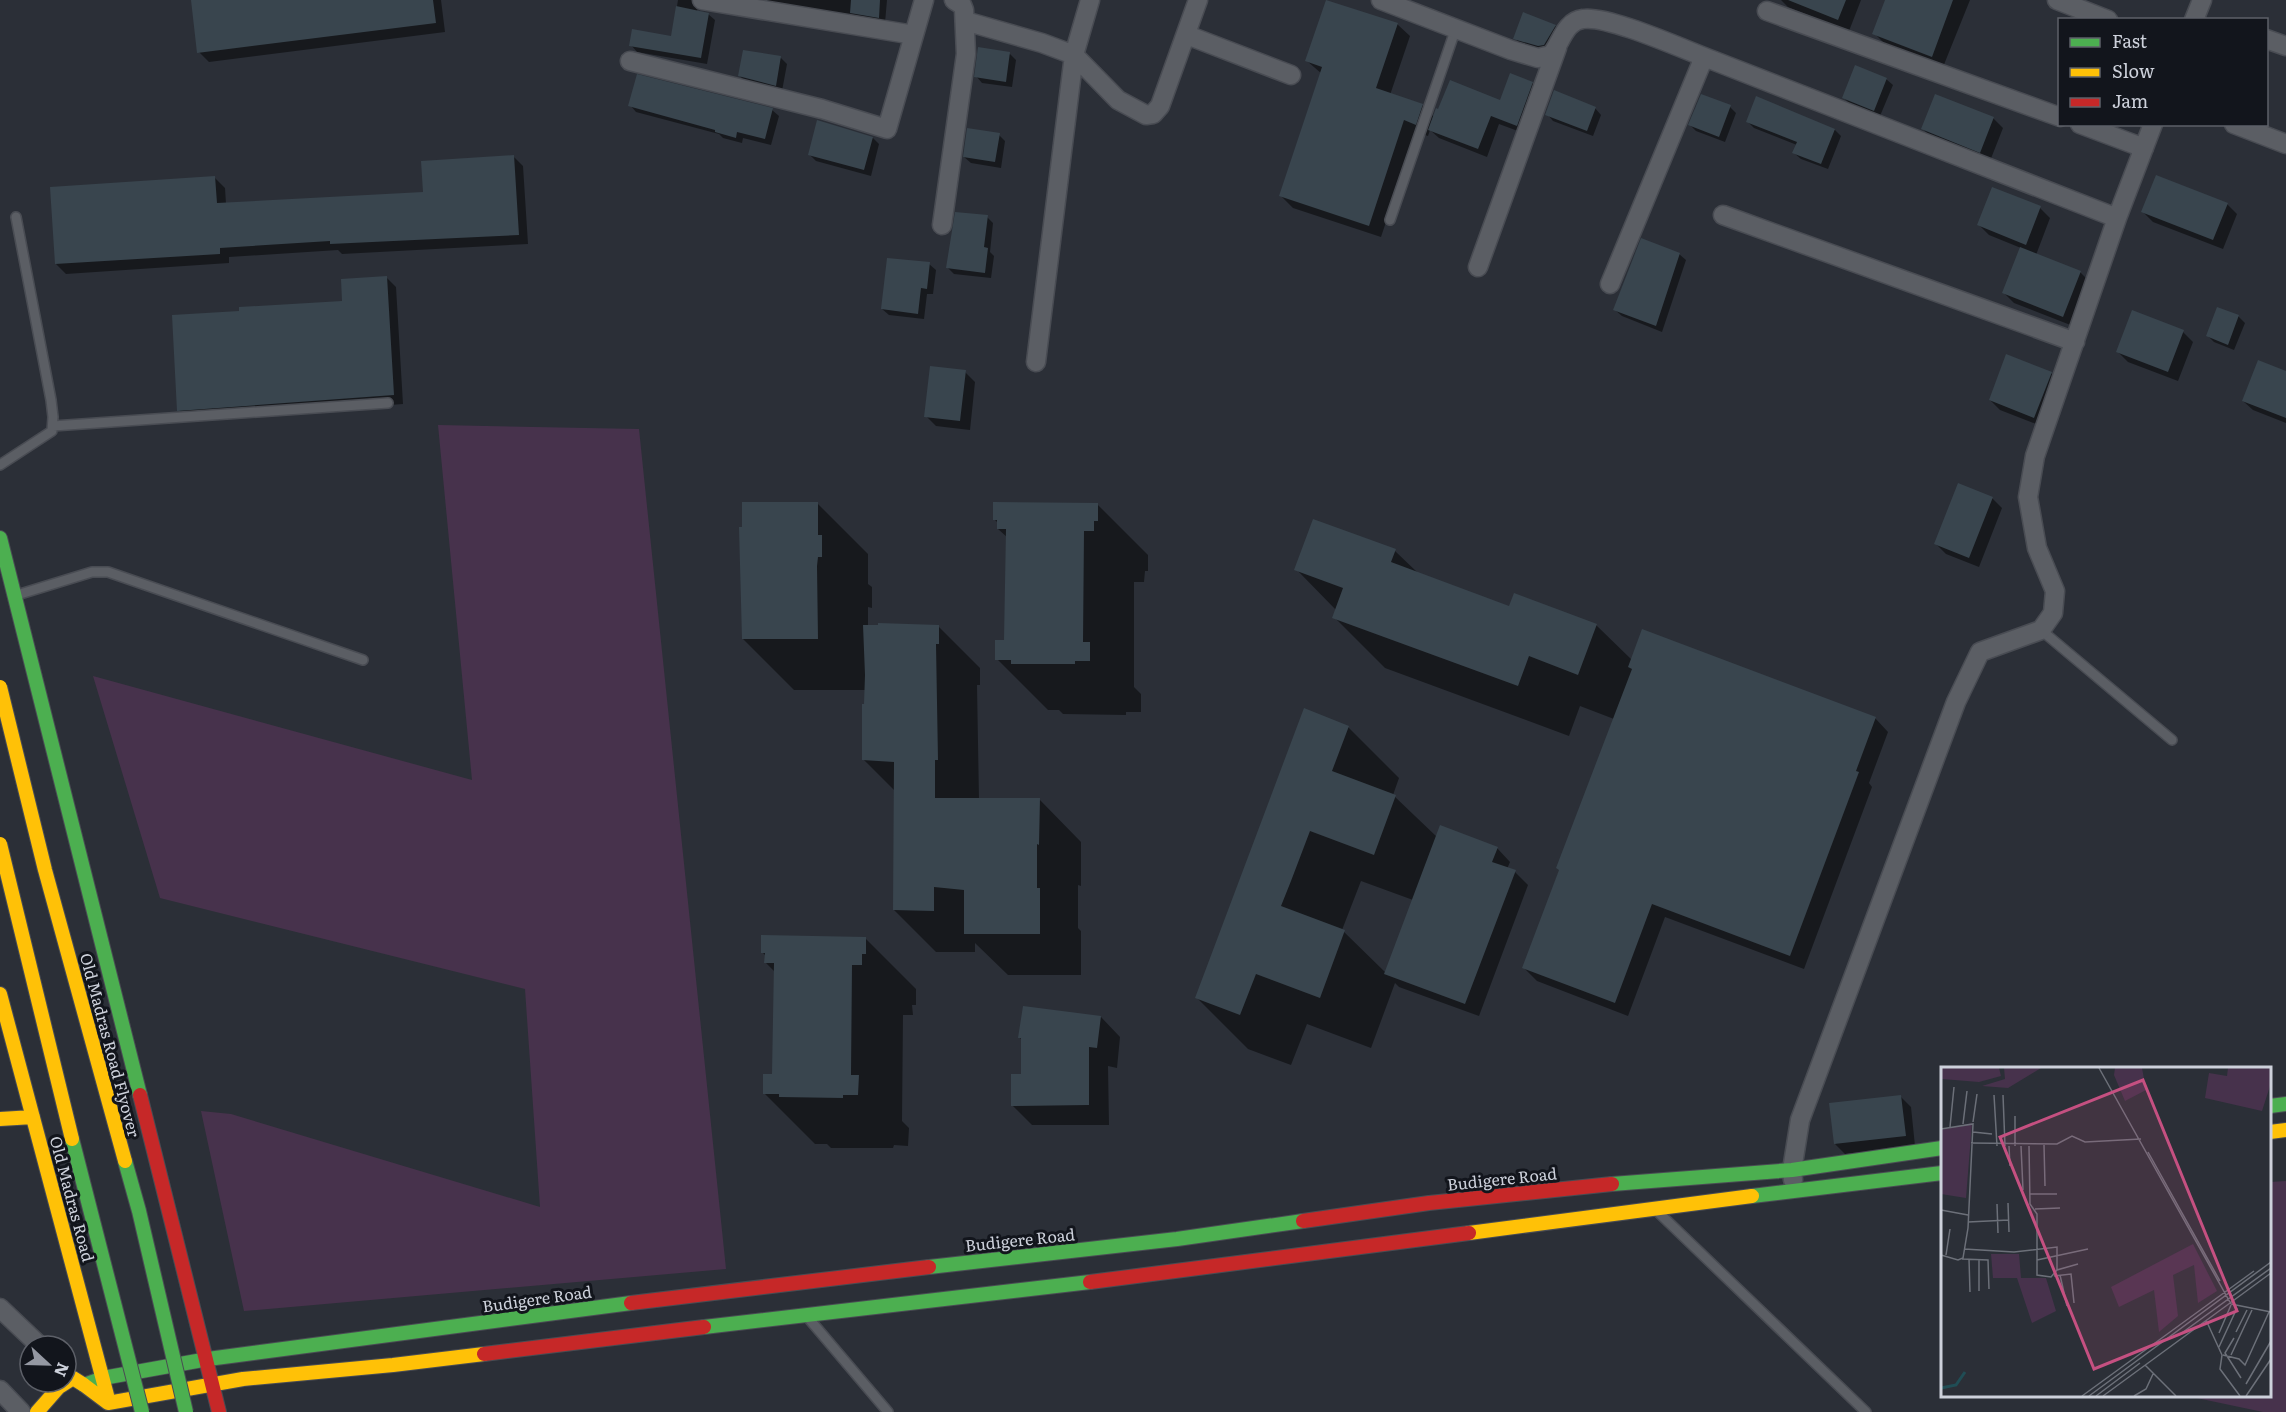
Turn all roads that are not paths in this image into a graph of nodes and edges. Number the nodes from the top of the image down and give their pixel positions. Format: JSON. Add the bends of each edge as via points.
{"nodes":[{"id":1,"x":702,"y":0,"type":"edge"},
{"id":2,"x":924,"y":0,"type":"edge"},
{"id":3,"x":954,"y":0,"type":"edge"},
{"id":4,"x":1090,"y":0,"type":"edge"},
{"id":5,"x":1198,"y":0,"type":"edge"},
{"id":6,"x":1381,"y":0,"type":"edge"},
{"id":7,"x":2056,"y":0,"type":"edge"},
{"id":8,"x":1767,"y":11,"type":"dead end"},
{"id":9,"x":2103,"y":18,"type":"edge"},
{"id":10,"x":965,"y":21,"type":"junction"},
{"id":11,"x":1456,"y":28,"type":"junction"},
{"id":12,"x":914,"y":35,"type":"junction"},
{"id":13,"x":1187,"y":35,"type":"junction"},
{"id":14,"x":2268,"y":40,"type":"edge"},
{"id":15,"x":1560,"y":41,"type":"junction"},
{"id":16,"x":2286,"y":46,"type":"edge"},
{"id":17,"x":1074,"y":55,"type":"junction"},
{"id":18,"x":1704,"y":57,"type":"junction"},
{"id":19,"x":630,"y":61,"type":"dead end"},
{"id":20,"x":1291,"y":75,"type":"dead end"},
{"id":21,"x":2058,"y":116,"type":"edge"},
{"id":22,"x":2085,"y":126,"type":"edge"},
{"id":23,"x":2152,"y":126,"type":"edge"},
{"id":24,"x":2239,"y":126,"type":"edge"},
{"id":25,"x":2286,"y":144,"type":"edge"},
{"id":26,"x":2144,"y":148,"type":"junction"},
{"id":27,"x":1723,"y":215,"type":"dead end"},
{"id":28,"x":16,"y":217,"type":"dead end"},
{"id":29,"x":2117,"y":218,"type":"junction"},
{"id":30,"x":1390,"y":220,"type":"dead end"},
{"id":31,"x":942,"y":225,"type":"dead end"},
{"id":32,"x":1479,"y":267,"type":"dead end"},
{"id":33,"x":1610,"y":284,"type":"dead end"},
{"id":34,"x":2074,"y":342,"type":"junction"},
{"id":35,"x":1036,"y":362,"type":"dead end"},
{"id":36,"x":388,"y":404,"type":"dead end"},
{"id":37,"x":53,"y":426,"type":"junction"},
{"id":38,"x":0,"y":465,"type":"edge"},
{"id":39,"x":0,"y":538,"type":"edge"},
{"id":40,"x":14,"y":596,"type":"junction"},
{"id":41,"x":2041,"y":630,"type":"junction"},
{"id":42,"x":363,"y":660,"type":"dead end"},
{"id":43,"x":0,"y":687,"type":"edge"},
{"id":44,"x":2172,"y":740,"type":"dead end"},
{"id":45,"x":0,"y":844,"type":"edge"},
{"id":46,"x":0,"y":994,"type":"edge"},
{"id":47,"x":2286,"y":1104,"type":"edge"},
{"id":48,"x":2271,"y":1106,"type":"edge"},
{"id":49,"x":33,"y":1117,"type":"junction"},
{"id":50,"x":0,"y":1119,"type":"edge"},
{"id":51,"x":2286,"y":1131,"type":"edge"},
{"id":52,"x":2271,"y":1132,"type":"edge"},
{"id":53,"x":1941,"y":1148,"type":"edge"},
{"id":54,"x":1792,"y":1170,"type":"junction"},
{"id":55,"x":1941,"y":1173,"type":"edge"},
{"id":56,"x":1794,"y":1192,"type":"junction"},
{"id":57,"x":1653,"y":1208,"type":"junction"},
{"id":58,"x":0,"y":1308,"type":"edge"},
{"id":59,"x":806,"y":1314,"type":"junction"},
{"id":60,"x":27,"y":1334,"type":"edge"},
{"id":61,"x":208,"y":1359,"type":"junction"},
{"id":62,"x":78,"y":1378,"type":"edge"},
{"id":63,"x":103,"y":1378,"type":"junction"},
{"id":64,"x":78,"y":1381,"type":"edge"},
{"id":65,"x":213,"y":1385,"type":"junction"},
{"id":66,"x":0,"y":1390,"type":"edge"},
{"id":67,"x":53,"y":1394,"type":"edge"},
{"id":68,"x":110,"y":1407,"type":"edge"},
{"id":69,"x":1862,"y":1410,"type":"edge"},
{"id":70,"x":21,"y":1412,"type":"edge"},
{"id":71,"x":37,"y":1412,"type":"edge"},
{"id":72,"x":142,"y":1412,"type":"edge"},
{"id":73,"x":186,"y":1412,"type":"edge"},
{"id":74,"x":219,"y":1412,"type":"edge"},
{"id":75,"x":888,"y":1412,"type":"edge"}],
"edges":[{"from":1,"to":12,"type":"street"},
{"from":2,"to":12,"type":"street"},
{"from":3,"to":10,"type":"street","via":[[962,5]]},
{"from":4,"to":17,"type":"street"},
{"from":5,"to":13,"type":"street"},
{"from":6,"to":11,"type":"street"},
{"from":7,"to":9,"type":"street"},
{"from":8,"to":21,"type":"street"},
{"from":10,"to":17,"type":"street"},
{"from":10,"to":31,"type":"street","via":[[966,54]]},
{"from":11,"to":15,"type":"street","via":[[1538,58],[1551,55]]},
{"from":11,"to":30,"type":"lane"},
{"from":12,"to":19,"type":"street","via":[[887,129]]},
{"from":13,"to":17,"type":"street","via":[[1160,106],[1153,114],[1146,115],[1118,100]]},
{"from":13,"to":20,"type":"street"},
{"from":14,"to":16,"type":"street"},
{"from":15,"to":18,"type":"street","via":[[1574,23],[1588,19]]},
{"from":15,"to":32,"type":"street"},
{"from":17,"to":35,"type":"street"},
{"from":18,"to":29,"type":"street"},
{"from":18,"to":33,"type":"street"},
{"from":22,"to":26,"type":"street"},
{"from":23,"to":26,"type":"street"},
{"from":24,"to":25,"type":"street"},
{"from":26,"to":29,"type":"street"},
{"from":27,"to":34,"type":"street"},
{"from":28,"to":37,"type":"lane"},
{"from":29,"to":34,"type":"street"},
{"from":34,"to":41,"type":"street","via":[[2035,456],[2028,497],[2037,548],[2055,591],[2054,613]]},
{"from":36,"to":37,"type":"lane"},
{"from":37,"to":38,"type":"lane"},
{"from":39,"to":40,"type":"main road"},
{"from":40,"to":42,"type":"lane","via":[[92,572],[108,572]]},
{"from":40,"to":61,"type":"main road"},
{"from":41,"to":44,"type":"lane"},
{"from":41,"to":54,"type":"street","via":[[1980,652],[1956,702],[1800,1120]]},
{"from":43,"to":73,"type":"main road","name":"Old Madras Road Flyover","bridge":true,"via":[[45,870],[139,1211]]},
{"from":45,"to":72,"type":"main road","bridge":true},
{"from":46,"to":49,"type":"main road","name":"Old Madras Road"},
{"from":47,"to":48,"type":"main road"},
{"from":49,"to":50,"type":"main road"},
{"from":49,"to":63,"type":"main road","name":"Old Madras Road"},
{"from":51,"to":52,"type":"main road"},
{"from":53,"to":54,"type":"main road","name":"Budigere Road"},
{"from":54,"to":56,"type":"street"},
{"from":54,"to":61,"type":"main road","name":"Budigere Road","via":[[1627,1182],[1430,1203],[1177,1239],[789,1282]]},
{"from":55,"to":56,"type":"main road"},
{"from":56,"to":57,"type":"main road"},
{"from":57,"to":59,"type":"main road","via":[[1176,1272]]},
{"from":57,"to":69,"type":"lane"},
{"from":58,"to":60,"type":"street"},
{"from":59,"to":65,"type":"main road"},
{"from":59,"to":75,"type":"lane"},
{"from":61,"to":63,"type":"main road","name":"Budigere Road"},
{"from":61,"to":65,"type":"main road"},
{"from":62,"to":63,"type":"main road","name":"Budigere Road"},
{"from":63,"to":68,"type":"main road","name":"Old Madras Road"},
{"from":64,"to":68,"type":"main road"},
{"from":65,"to":68,"type":"main road"},
{"from":65,"to":74,"type":"main road"},
{"from":66,"to":70,"type":"street"},
{"from":67,"to":71,"type":"main road","name":"Budigere Road"}]}
